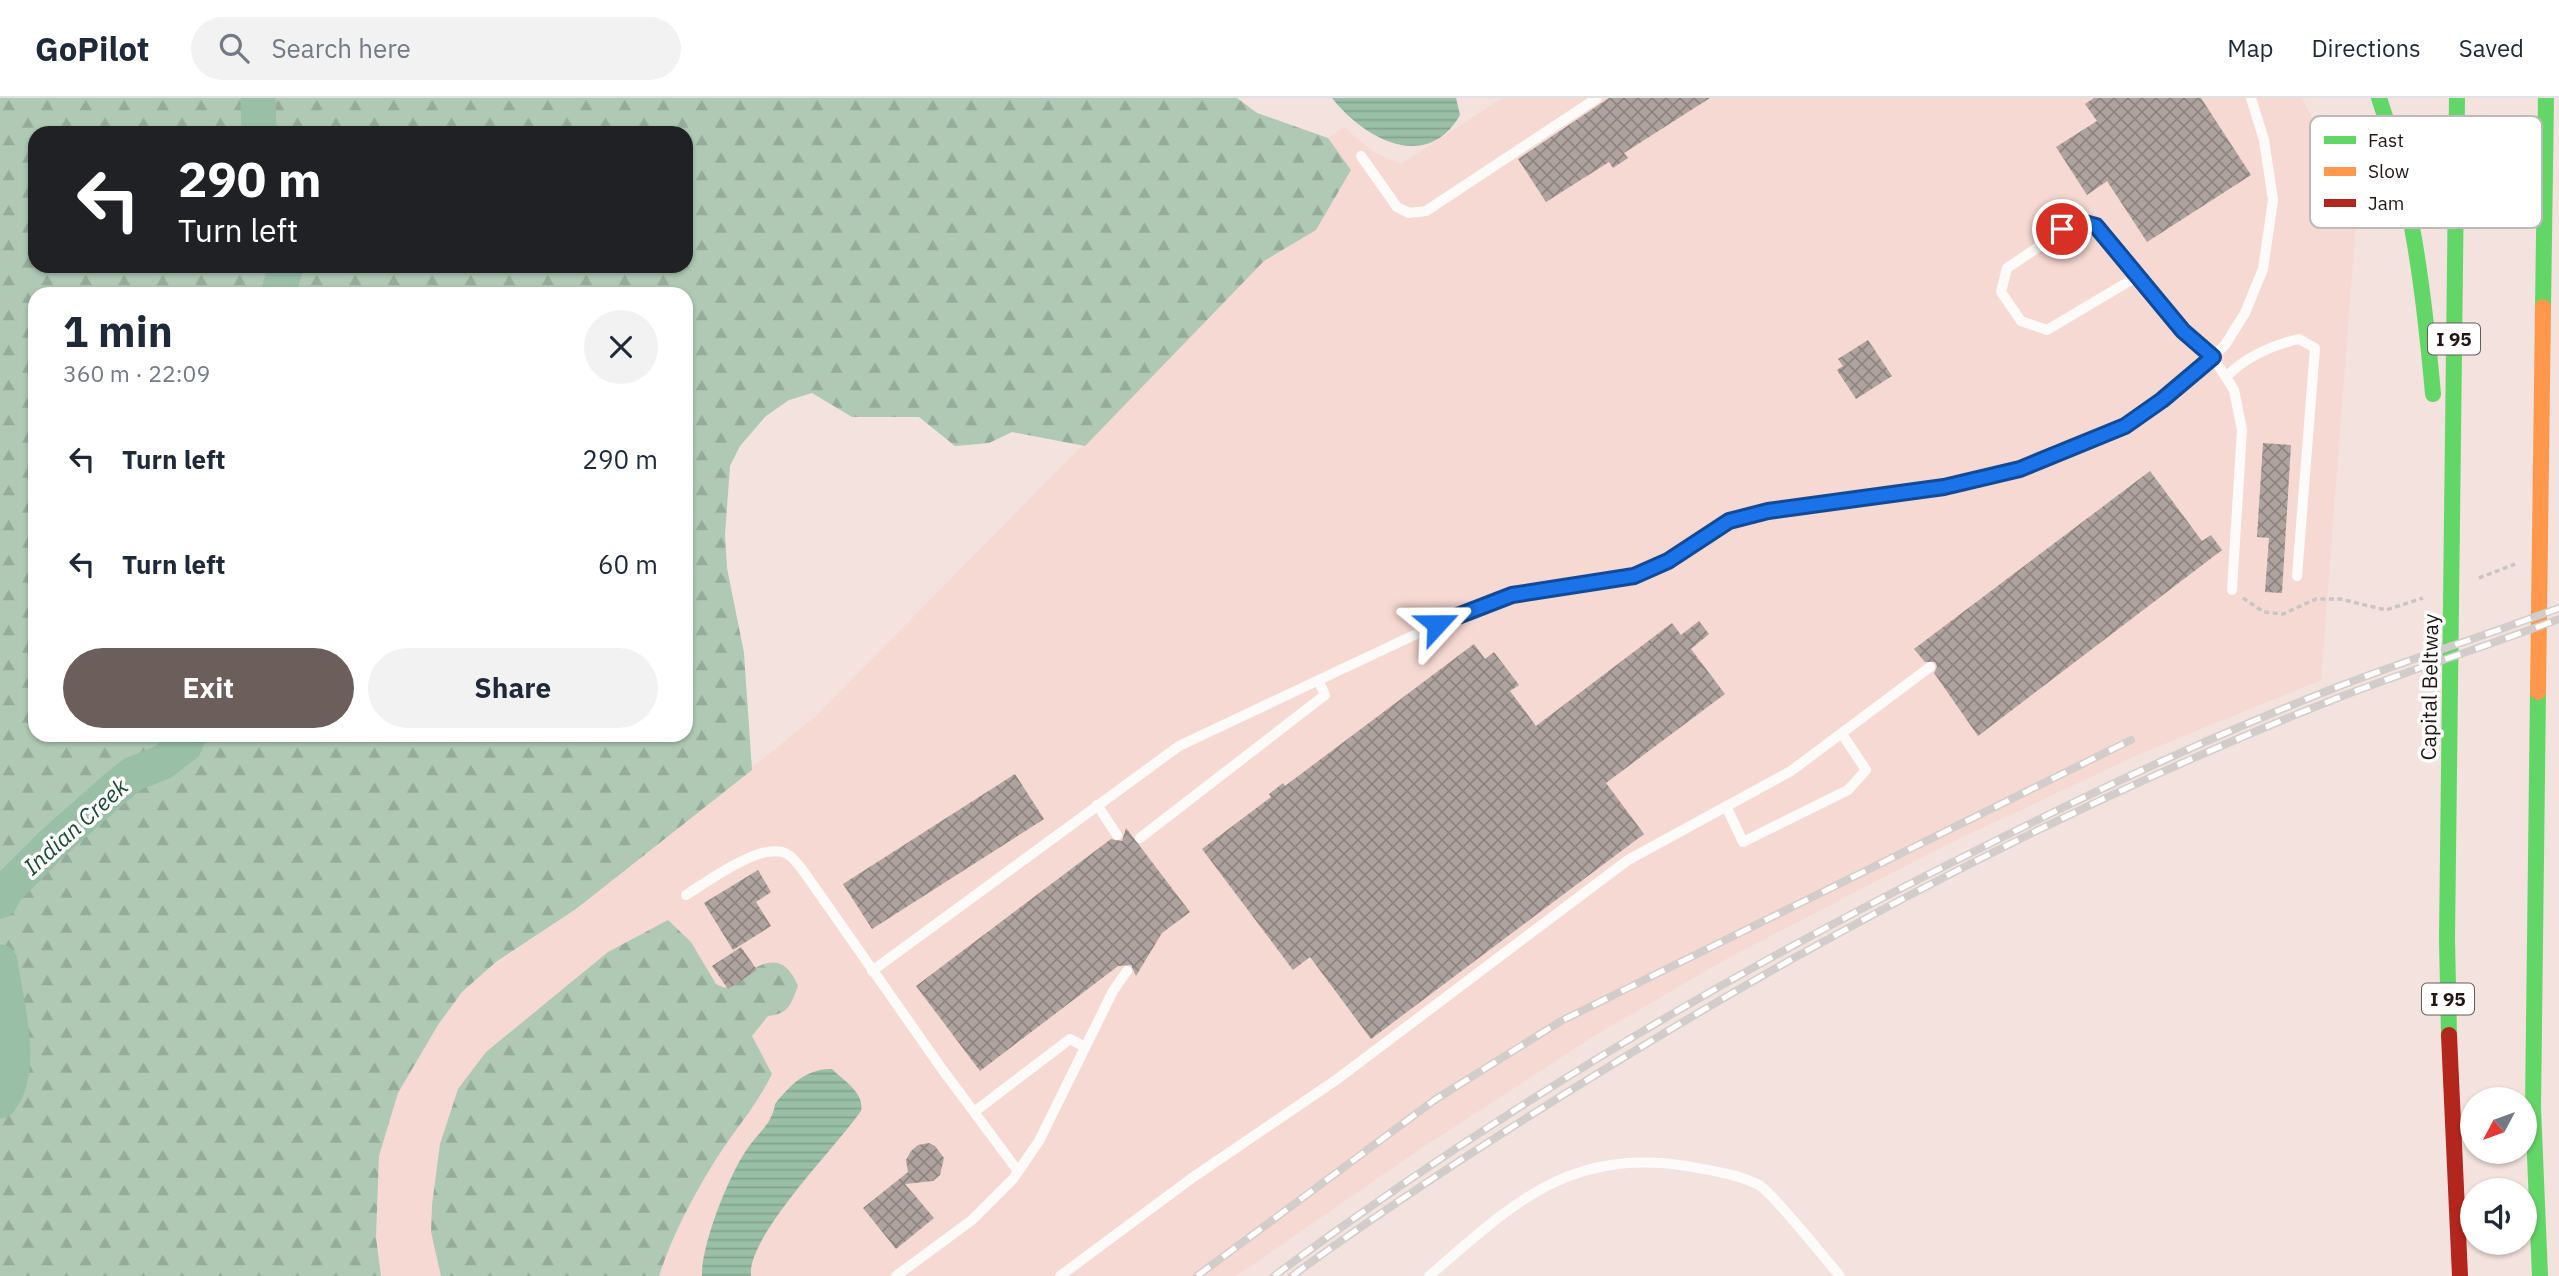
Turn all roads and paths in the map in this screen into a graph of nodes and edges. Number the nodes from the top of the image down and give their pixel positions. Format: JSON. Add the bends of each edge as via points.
{"nodes":[{"id":1,"x":1597,"y":98,"type":"edge"},
{"id":2,"x":2250,"y":98,"type":"edge"},
{"id":3,"x":2379,"y":98,"type":"edge"},
{"id":4,"x":2457,"y":98,"type":"edge"},
{"id":5,"x":2546,"y":98,"type":"edge"},
{"id":6,"x":2386,"y":116,"type":"edge"},
{"id":7,"x":2457,"y":116,"type":"edge"},
{"id":8,"x":1361,"y":156,"type":"dead end"},
{"id":9,"x":2414,"y":228,"type":"edge"},
{"id":10,"x":2455,"y":228,"type":"edge"},
{"id":11,"x":2138,"y":276,"type":"junction"},
{"id":12,"x":2213,"y":357,"type":"junction"},
{"id":13,"x":2227,"y":376,"type":"junction"},
{"id":14,"x":2520,"y":562,"type":"dead end"},
{"id":15,"x":2297,"y":576,"type":"dead end"},
{"id":16,"x":2451,"y":580,"type":"junction"},
{"id":17,"x":2469,"y":581,"type":"dead end"},
{"id":18,"x":2232,"y":590,"type":"joint"},
{"id":19,"x":2431,"y":595,"type":"dead end"},
{"id":20,"x":1930,"y":667,"type":"dead end"},
{"id":21,"x":1319,"y":682,"type":"junction"},
{"id":22,"x":1842,"y":734,"type":"junction"},
{"id":23,"x":1097,"y":805,"type":"junction"},
{"id":24,"x":1726,"y":806,"type":"junction"},
{"id":25,"x":1116,"y":835,"type":"dead end"},
{"id":26,"x":1140,"y":838,"type":"dead end"},
{"id":27,"x":686,"y":895,"type":"dead end"},
{"id":28,"x":872,"y":971,"type":"junction"},
{"id":29,"x":1127,"y":971,"type":"dead end"},
{"id":30,"x":1086,"y":1046,"type":"junction"},
{"id":31,"x":974,"y":1112,"type":"junction"},
{"id":32,"x":1018,"y":1171,"type":"junction"},
{"id":33,"x":896,"y":1276,"type":"edge"},
{"id":34,"x":1060,"y":1276,"type":"edge"},
{"id":35,"x":1429,"y":1276,"type":"edge"},
{"id":36,"x":1840,"y":1276,"type":"edge"},
{"id":37,"x":2460,"y":1276,"type":"edge"},
{"id":38,"x":2540,"y":1276,"type":"edge"}],
"edges":[{"from":1,"to":8,"type":"lane","via":[[1426,211],[1409,213],[1397,207]]},
{"from":2,"to":12,"type":"lane","via":[[2266,150],[2273,200],[2271,225],[2263,270],[2245,313]]},
{"from":3,"to":6,"type":"highway"},
{"from":4,"to":7,"type":"highway","name":"Capital Beltway","number":"I 95"},
{"from":5,"to":38,"type":"highway","via":[[2533,1108]]},
{"from":9,"to":16,"type":"highway"},
{"from":10,"to":16,"type":"highway","name":"Capital Beltway","number":"I 95"},
{"from":11,"to":11,"type":"lane","via":[[2096,226],[2077,221],[2007,268],[2001,292],[2021,321],[2047,330]]},
{"from":11,"to":12,"type":"lane","via":[[2183,331]]},
{"from":12,"to":13,"type":"lane"},
{"from":12,"to":21,"type":"lane","via":[[2125,426],[2020,469],[1944,487],[1768,511],[1729,521],[1634,576],[1512,595],[1461,613]]},
{"from":13,"to":15,"type":"lane","via":[[2239,364],[2284,343],[2299,339],[2315,348]]},
{"from":13,"to":18,"type":"lane","via":[[2242,430]]},
{"from":14,"to":17,"type":"path"},
{"from":16,"to":37,"type":"highway","name":"Capital Beltway","number":"I 95","via":[[2449,1073]]},
{"from":18,"to":19,"type":"path","via":[[2264,612],[2283,614],[2316,599],[2340,599],[2386,610]]},
{"from":20,"to":22,"type":"lane"},
{"from":21,"to":23,"type":"lane","via":[[1179,746]]},
{"from":21,"to":26,"type":"lane","via":[[1325,695]]},
{"from":22,"to":24,"type":"lane","via":[[1791,771]]},
{"from":22,"to":24,"type":"lane","via":[[1866,770],[1848,790],[1743,842]]},
{"from":23,"to":25,"type":"lane"},
{"from":23,"to":28,"type":"lane"},
{"from":24,"to":34,"type":"lane","via":[[1628,860],[1336,1080]]},
{"from":27,"to":28,"type":"lane","via":[[751,856],[774,850],[787,854]]},
{"from":28,"to":31,"type":"lane"},
{"from":29,"to":30,"type":"lane"},
{"from":30,"to":31,"type":"lane","via":[[1070,1039]]},
{"from":30,"to":32,"type":"lane","via":[[1039,1141]]},
{"from":31,"to":32,"type":"lane"},
{"from":32,"to":33,"type":"lane","via":[[972,1220]]},
{"from":35,"to":36,"type":"lane","via":[[1496,1219],[1553,1181],[1621,1163],[1657,1162],[1760,1185]]}]}
